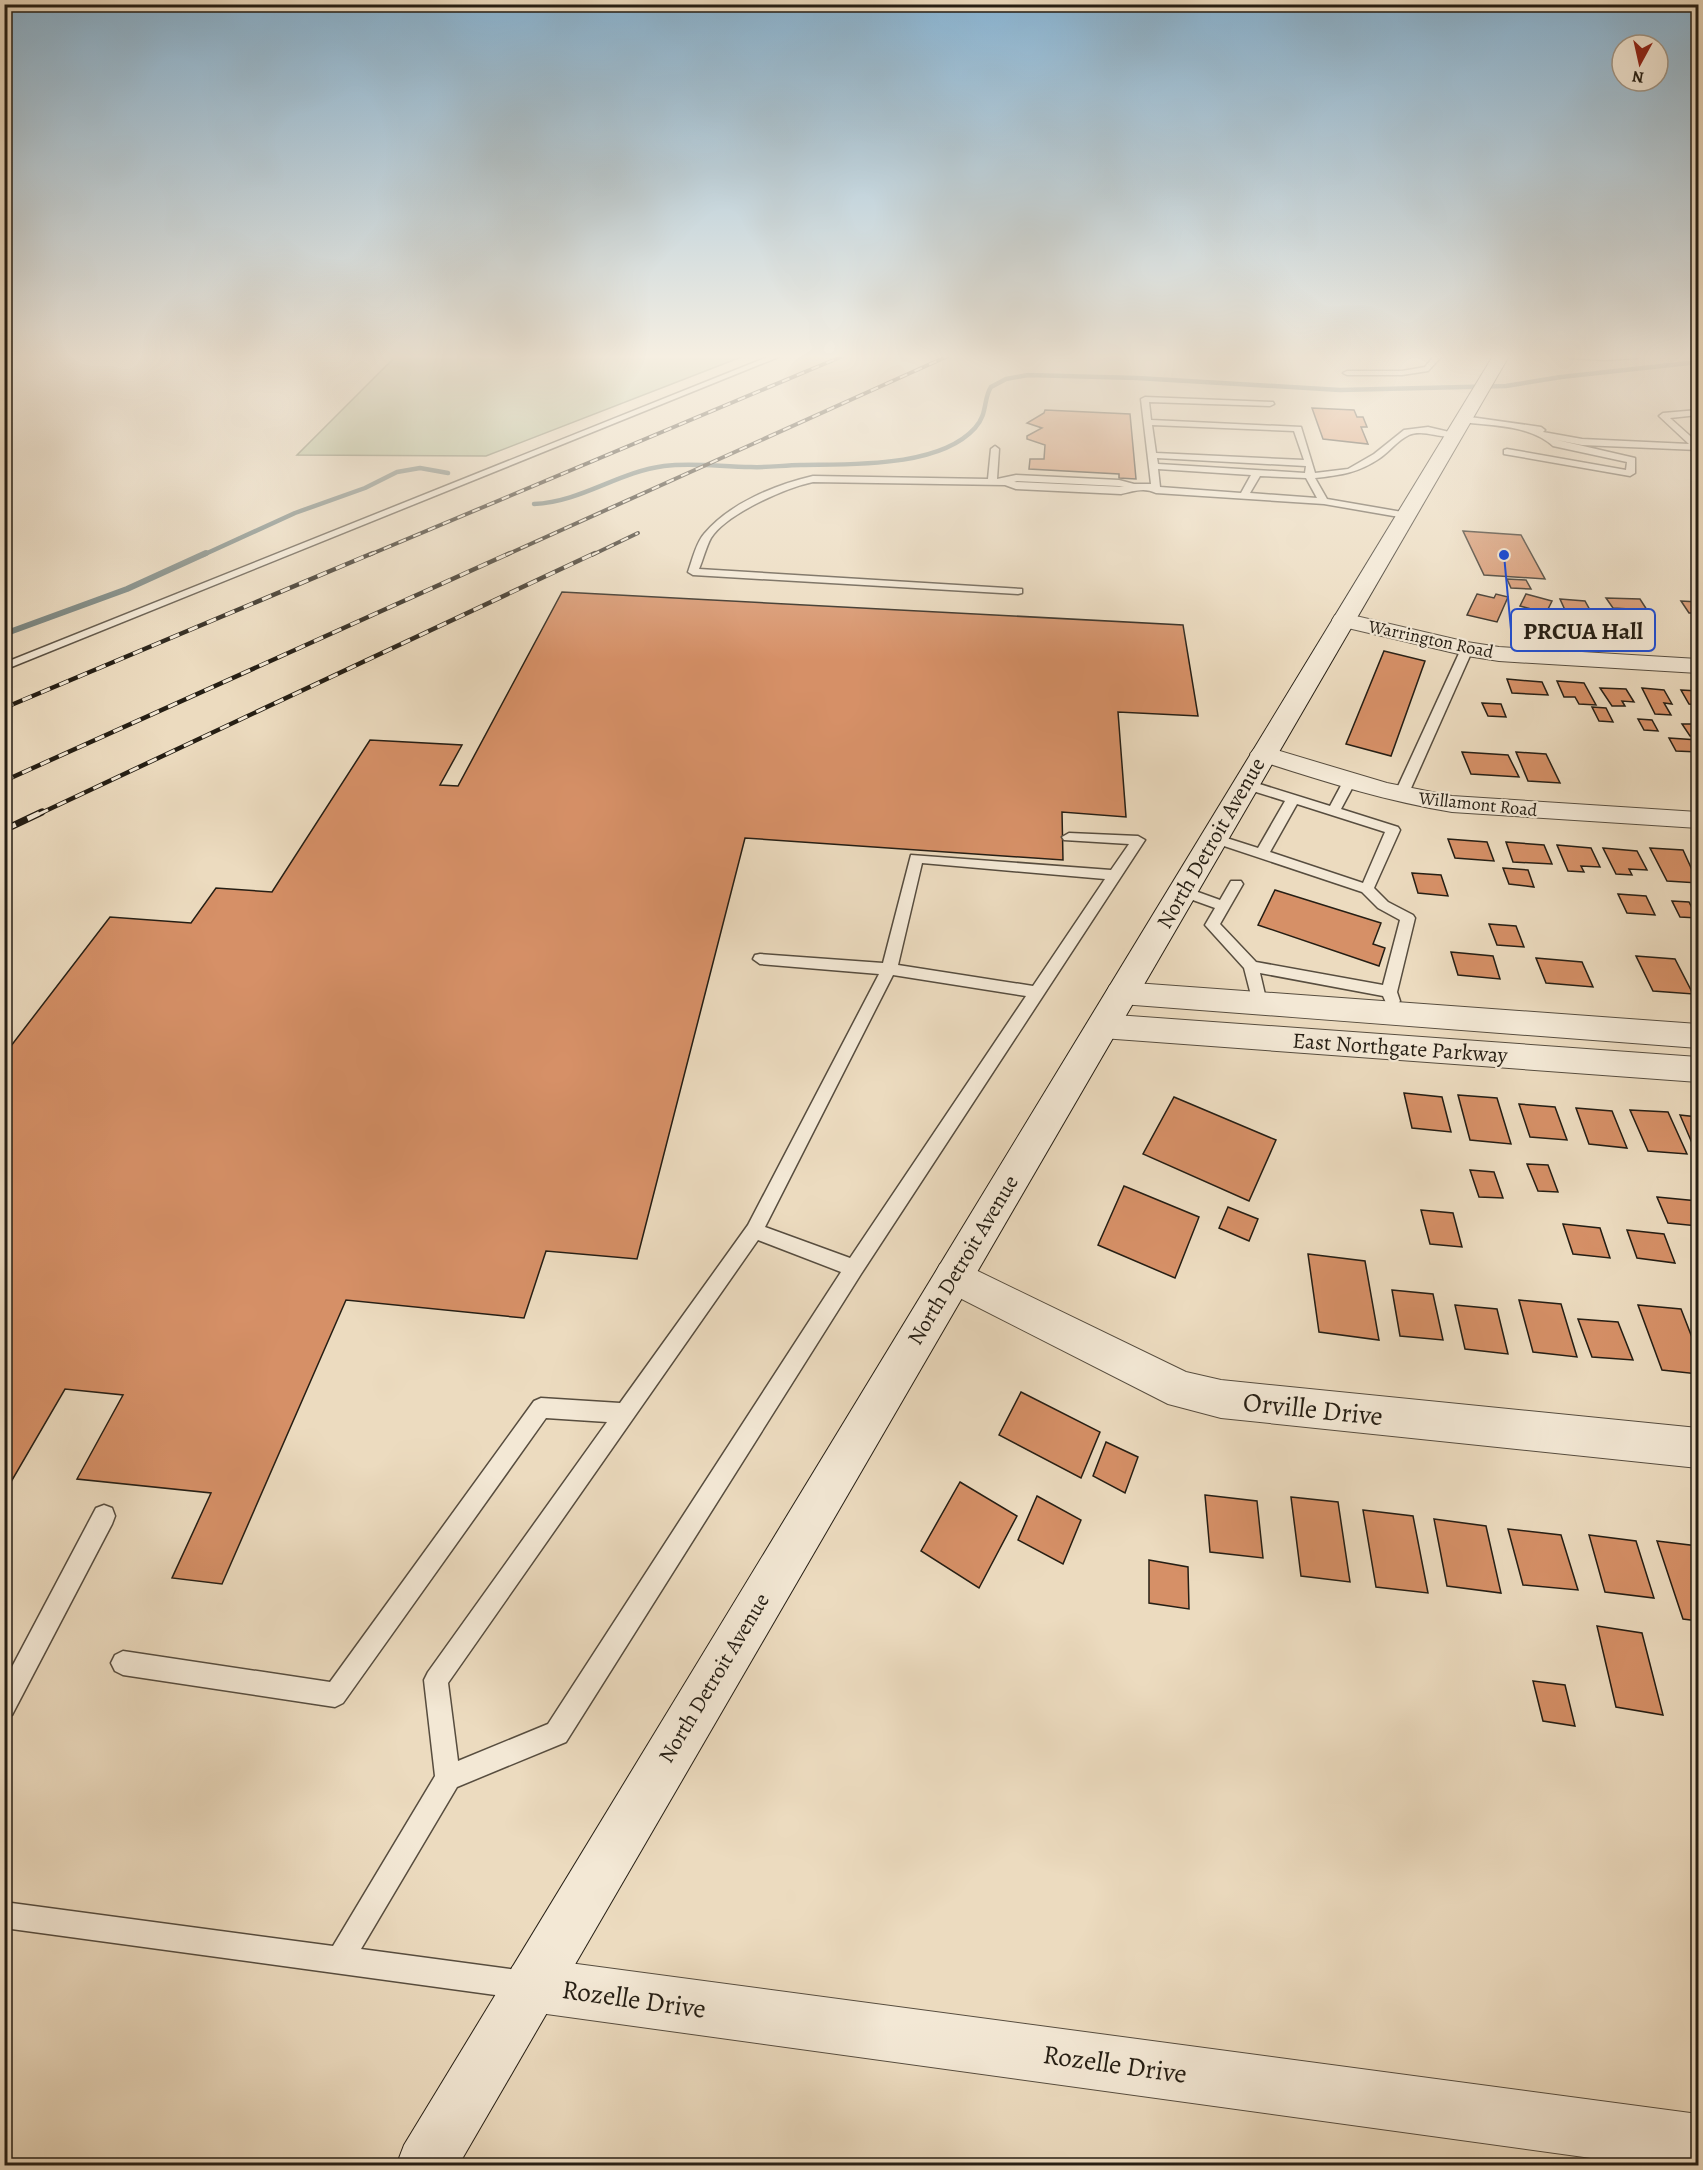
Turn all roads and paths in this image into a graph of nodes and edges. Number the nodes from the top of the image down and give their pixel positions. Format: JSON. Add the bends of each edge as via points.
{"nodes":[{"id":1,"x":525,"y":457,"type":"edge"},
{"id":2,"x":994,"y":457,"type":"edge"},
{"id":3,"x":1152,"y":457,"type":"edge"},
{"id":4,"x":1203,"y":457,"type":"edge"},
{"id":5,"x":1307,"y":457,"type":"edge"},
{"id":6,"x":1375,"y":457,"type":"edge"},
{"id":7,"x":1440,"y":457,"type":"edge"},
{"id":8,"x":1537,"y":457,"type":"edge"},
{"id":9,"x":1619,"y":457,"type":"edge"},
{"id":10,"x":1309,"y":464,"type":"junction"},
{"id":11,"x":1153,"y":466,"type":"junction"},
{"id":12,"x":1257,"y":473,"type":"junction"},
{"id":13,"x":1311,"y":476,"type":"junction"},
{"id":14,"x":992,"y":482,"type":"junction"},
{"id":15,"x":1156,"y":487,"type":"junction"},
{"id":16,"x":1244,"y":496,"type":"junction"},
{"id":17,"x":1324,"y":501,"type":"junction"},
{"id":18,"x":1406,"y":515,"type":"junction"},
{"id":19,"x":1018,"y":591,"type":"dead end"},
{"id":20,"x":1343,"y":620,"type":"junction"},
{"id":21,"x":1467,"y":649,"type":"junction"},
{"id":22,"x":1698,"y":666,"type":"edge"},
{"id":23,"x":4,"y":667,"type":"edge"},
{"id":24,"x":1254,"y":769,"type":"junction"},
{"id":25,"x":1350,"y":781,"type":"junction"},
{"id":26,"x":1401,"y":795,"type":"junction"},
{"id":27,"x":1293,"y":799,"type":"junction"},
{"id":28,"x":1333,"y":812,"type":"junction"},
{"id":29,"x":1698,"y":820,"type":"edge"},
{"id":30,"x":1069,"y":837,"type":"dead end"},
{"id":31,"x":1214,"y":838,"type":"junction"},
{"id":32,"x":1262,"y":854,"type":"junction"},
{"id":33,"x":1114,"y":875,"type":"junction"},
{"id":34,"x":1236,"y":884,"type":"dead end"},
{"id":35,"x":1366,"y":889,"type":"junction"},
{"id":36,"x":1184,"y":892,"type":"junction"},
{"id":37,"x":1223,"y":906,"type":"junction"},
{"id":38,"x":760,"y":959,"type":"dead end"},
{"id":39,"x":1251,"y":966,"type":"junction"},
{"id":40,"x":889,"y":969,"type":"junction"},
{"id":41,"x":1036,"y":992,"type":"junction"},
{"id":42,"x":1121,"y":993,"type":"junction"},
{"id":43,"x":1260,"y":1003,"type":"junction"},
{"id":44,"x":1392,"y":1003,"type":"junction"},
{"id":45,"x":1102,"y":1026,"type":"junction"},
{"id":46,"x":1698,"y":1036,"type":"edge"},
{"id":47,"x":1698,"y":1070,"type":"edge"},
{"id":48,"x":754,"y":1231,"type":"junction"},
{"id":49,"x":854,"y":1268,"type":"junction"},
{"id":50,"x":953,"y":1276,"type":"junction"},
{"id":51,"x":626,"y":1413,"type":"junction"},
{"id":52,"x":1698,"y":1448,"type":"edge"},
{"id":53,"x":104,"y":1516,"type":"dead end"},
{"id":54,"x":123,"y":1663,"type":"dead end"},
{"id":55,"x":4,"y":1707,"type":"edge"},
{"id":56,"x":448,"y":1778,"type":"junction"},
{"id":57,"x":4,"y":1915,"type":"edge"},
{"id":58,"x":340,"y":1960,"type":"junction"},
{"id":59,"x":532,"y":1985,"type":"junction"},
{"id":60,"x":1698,"y":2143,"type":"edge"},
{"id":61,"x":425,"y":2166,"type":"edge"}],
"edges":[{"from":1,"to":23,"type":"lane"},
{"from":2,"to":14,"type":"lane"},
{"from":3,"to":11,"type":"lane"},
{"from":4,"to":10,"type":"lane"},
{"from":5,"to":10,"type":"lane"},
{"from":6,"to":13,"type":"lane","via":[[1350,471]]},
{"from":7,"to":18,"type":"street","name":"North Detroit Avenue"},
{"from":8,"to":9,"type":"lane","via":[[1630,473],[1632,460]]},
{"from":10,"to":13,"type":"lane"},
{"from":11,"to":12,"type":"lane"},
{"from":11,"to":15,"type":"lane"},
{"from":12,"to":13,"type":"lane"},
{"from":12,"to":16,"type":"lane"},
{"from":13,"to":17,"type":"lane"},
{"from":14,"to":15,"type":"lane","via":[[1022,478]]},
{"from":14,"to":19,"type":"lane","via":[[849,478],[792,484],[737,510],[707,536],[693,572]]},
{"from":15,"to":16,"type":"lane"},
{"from":16,"to":17,"type":"lane"},
{"from":17,"to":18,"type":"lane"},
{"from":18,"to":20,"type":"street","name":"North Detroit Avenue"},
{"from":20,"to":21,"type":"street","name":"Warrington Road"},
{"from":20,"to":24,"type":"street","name":"North Detroit Avenue"},
{"from":21,"to":22,"type":"street","name":"Warrington Road"},
{"from":21,"to":26,"type":"lane"},
{"from":24,"to":25,"type":"street","name":"Willamont Road"},
{"from":24,"to":27,"type":"lane"},
{"from":24,"to":31,"type":"street","name":"North Detroit Avenue"},
{"from":25,"to":26,"type":"street","name":"Willamont Road"},
{"from":25,"to":28,"type":"lane"},
{"from":26,"to":29,"type":"street","name":"Willamont Road","via":[[1452,804]]},
{"from":27,"to":28,"type":"lane"},
{"from":27,"to":32,"type":"lane"},
{"from":28,"to":35,"type":"lane","via":[[1393,830]]},
{"from":30,"to":33,"type":"lane","via":[[1137,840]]},
{"from":31,"to":32,"type":"lane"},
{"from":31,"to":36,"type":"street","name":"North Detroit Avenue"},
{"from":32,"to":35,"type":"lane"},
{"from":33,"to":40,"type":"lane","via":[[916,858]]},
{"from":33,"to":41,"type":"lane"},
{"from":34,"to":37,"type":"lane"},
{"from":35,"to":44,"type":"lane","via":[[1383,905],[1408,918]]},
{"from":36,"to":37,"type":"lane"},
{"from":36,"to":42,"type":"street","name":"North Detroit Avenue"},
{"from":37,"to":39,"type":"lane","via":[[1212,925]]},
{"from":38,"to":40,"type":"lane"},
{"from":39,"to":43,"type":"lane"},
{"from":39,"to":44,"type":"lane"},
{"from":40,"to":41,"type":"lane"},
{"from":40,"to":48,"type":"lane"},
{"from":41,"to":49,"type":"lane"},
{"from":42,"to":43,"type":"street","name":"East Northgate Parkway"},
{"from":42,"to":45,"type":"street","name":"North Detroit Avenue"},
{"from":43,"to":44,"type":"street","name":"East Northgate Parkway"},
{"from":44,"to":46,"type":"street","name":"East Northgate Parkway"},
{"from":45,"to":47,"type":"street","name":"East Northgate Parkway"},
{"from":45,"to":50,"type":"street","name":"North Detroit Avenue"},
{"from":48,"to":49,"type":"lane"},
{"from":48,"to":51,"type":"lane"},
{"from":49,"to":56,"type":"lane","via":[[557,1733]]},
{"from":50,"to":52,"type":"street","name":"Orville Drive","via":[[1182,1390],[1221,1399]]},
{"from":50,"to":59,"type":"street","name":"North Detroit Avenue"},
{"from":51,"to":54,"type":"lane","via":[[542,1408],[335,1695]]},
{"from":51,"to":56,"type":"lane","via":[[436,1680]]},
{"from":53,"to":55,"type":"lane"},
{"from":56,"to":58,"type":"lane"},
{"from":57,"to":58,"type":"lane"},
{"from":58,"to":59,"type":"lane"},
{"from":59,"to":60,"type":"street","name":"Rozelle Drive"},
{"from":59,"to":61,"type":"street","name":"North Detroit Avenue"}]}
